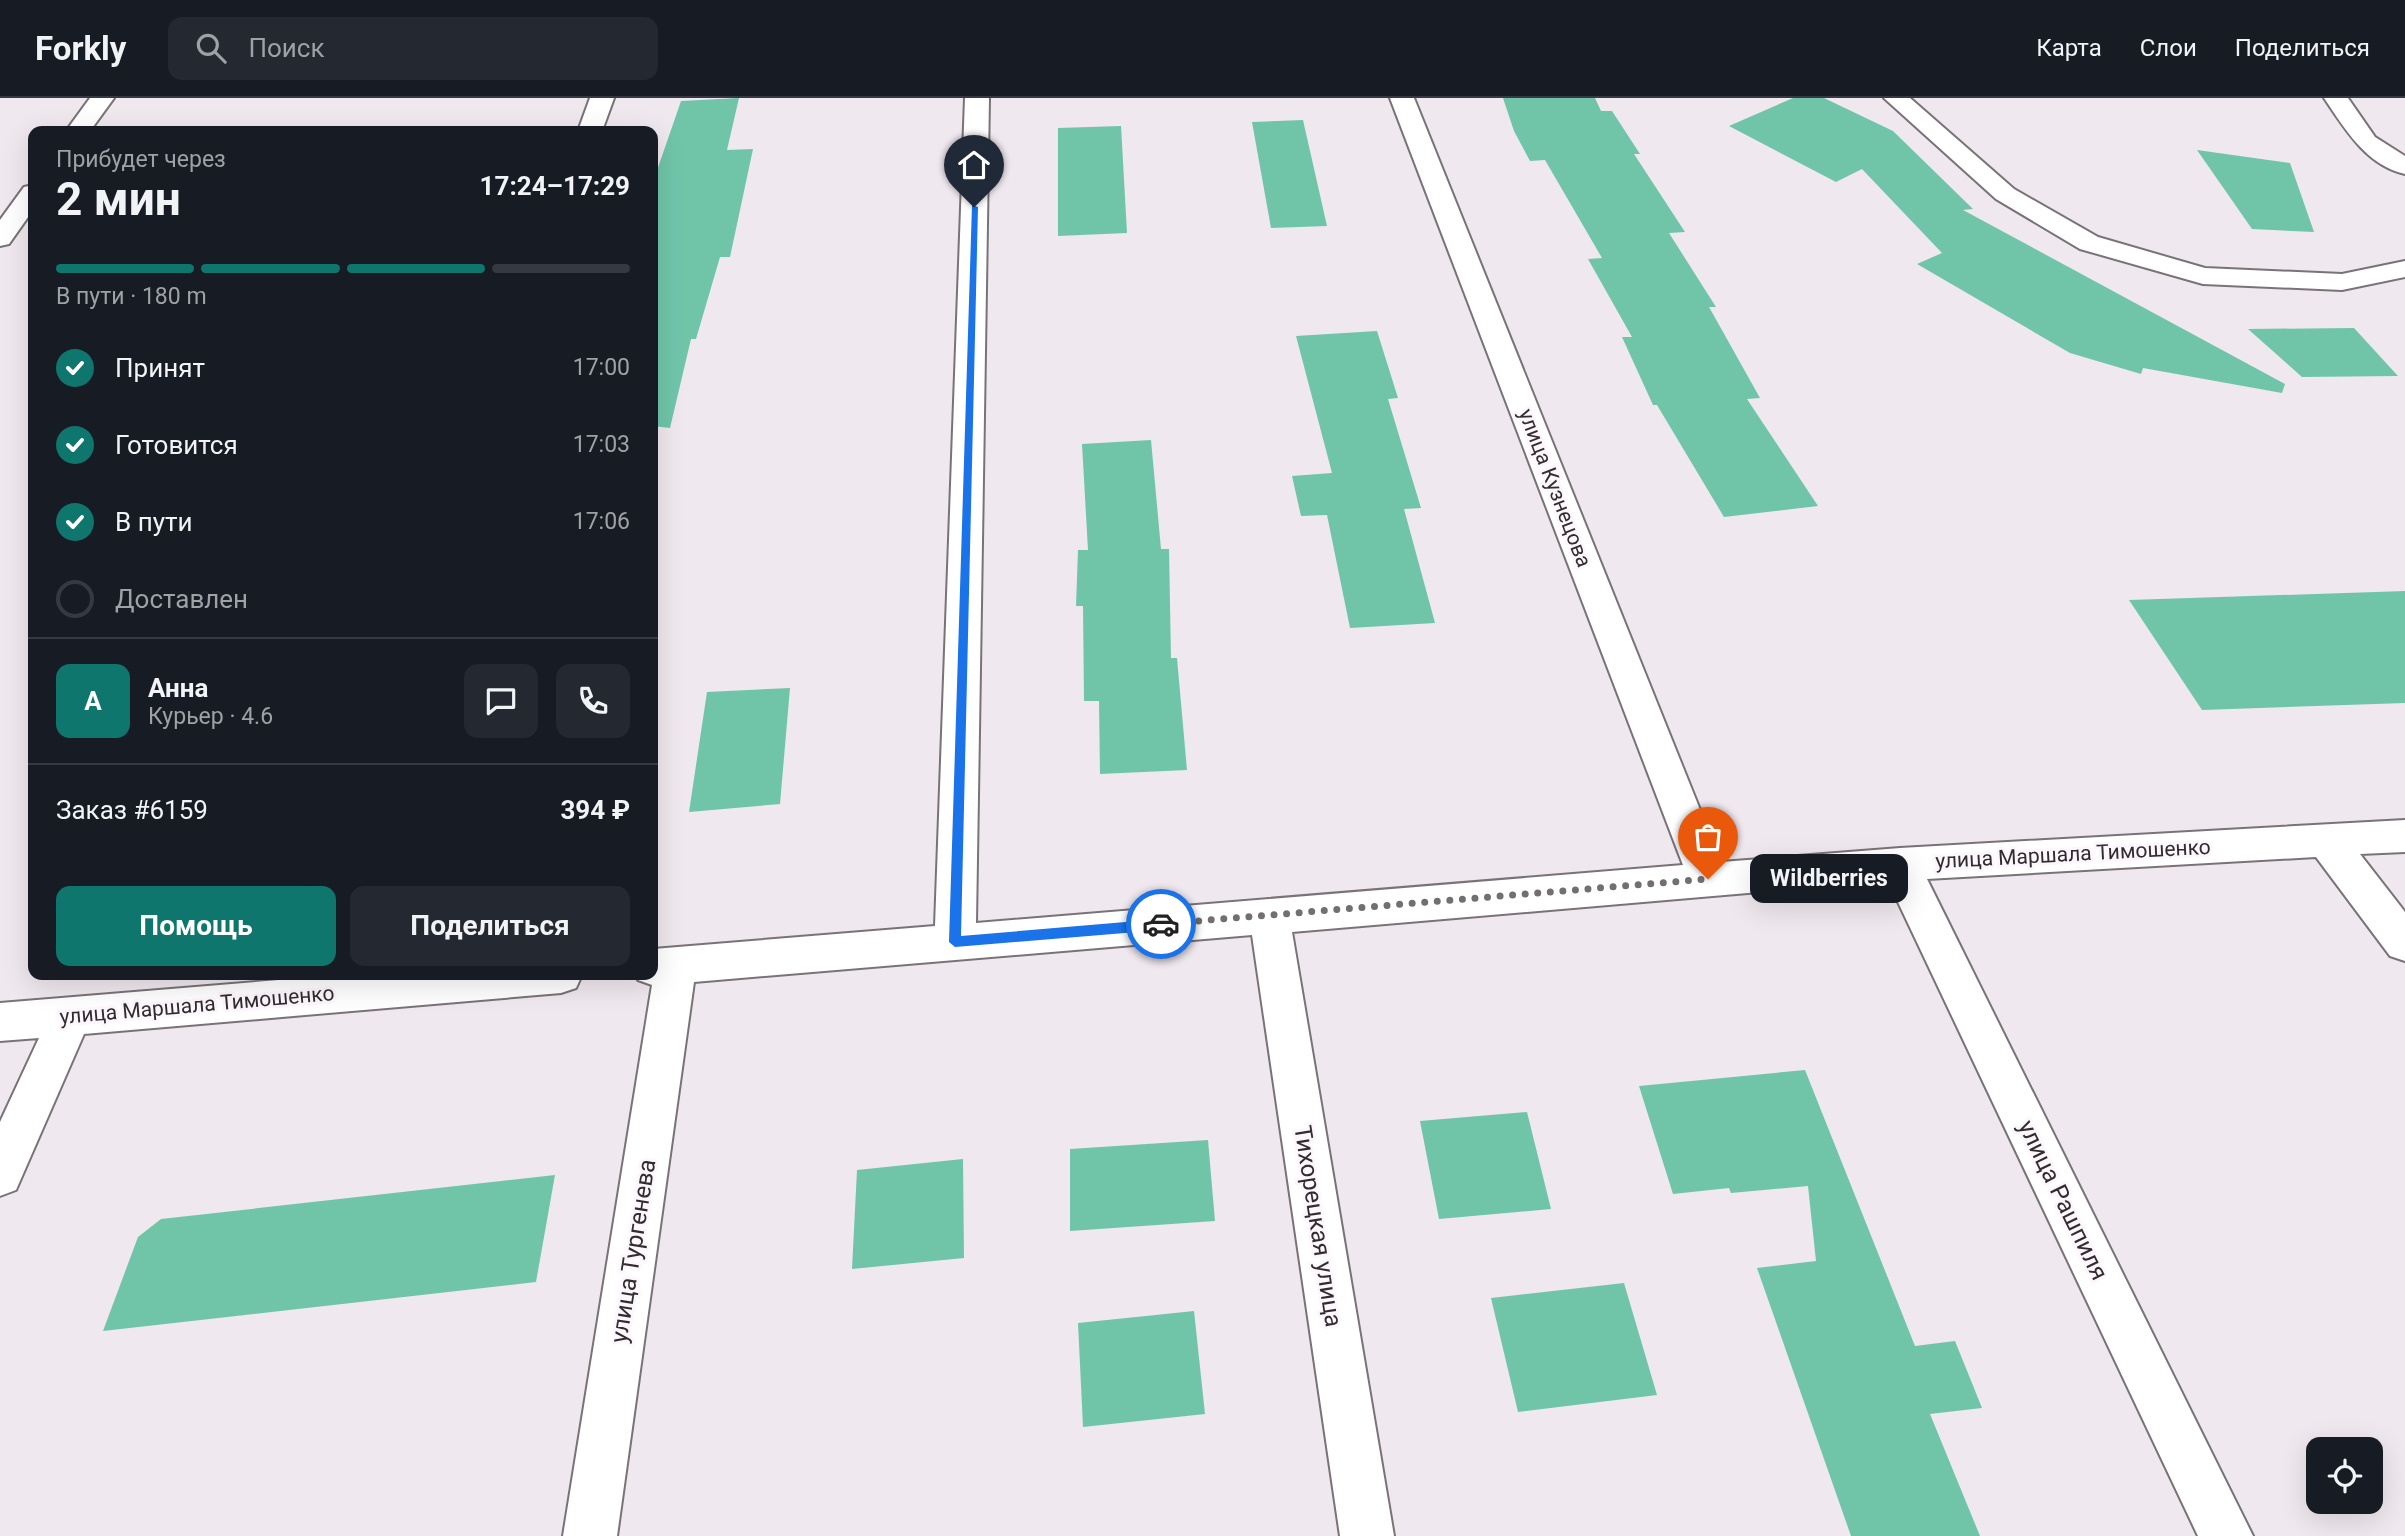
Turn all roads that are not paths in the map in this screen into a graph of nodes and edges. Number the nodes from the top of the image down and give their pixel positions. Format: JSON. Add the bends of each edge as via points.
{"nodes":[{"id":1,"x":102,"y":98,"type":"edge"},
{"id":2,"x":602,"y":98,"type":"edge"},
{"id":3,"x":977,"y":98,"type":"edge"},
{"id":4,"x":1402,"y":98,"type":"edge"},
{"id":5,"x":1896,"y":98,"type":"edge"},
{"id":6,"x":2336,"y":98,"type":"edge"},
{"id":7,"x":82,"y":126,"type":"edge"},
{"id":8,"x":592,"y":126,"type":"edge"},
{"id":9,"x":2405,"y":167,"type":"edge"},
{"id":10,"x":28,"y":199,"type":"edge"},
{"id":11,"x":0,"y":237,"type":"edge"},
{"id":12,"x":2405,"y":269,"type":"edge"},
{"id":13,"x":2405,"y":835,"type":"edge"},
{"id":14,"x":2326,"y":840,"type":"junction"},
{"id":15,"x":1900,"y":864,"type":"junction"},
{"id":16,"x":1708,"y":879,"type":"junction"},
{"id":17,"x":1269,"y":915,"type":"junction"},
{"id":18,"x":955,"y":942,"type":"junction"},
{"id":19,"x":2405,"y":943,"type":"edge"},
{"id":20,"x":664,"y":966,"type":"edge"},
{"id":21,"x":444,"y":980,"type":"edge"},
{"id":22,"x":280,"y":987,"type":"edge"},
{"id":23,"x":70,"y":1016,"type":"junction"},
{"id":24,"x":0,"y":1022,"type":"edge"},
{"id":25,"x":0,"y":1174,"type":"edge"},
{"id":26,"x":590,"y":1536,"type":"edge"},
{"id":27,"x":1367,"y":1536,"type":"edge"},
{"id":28,"x":2226,"y":1536,"type":"edge"}],
"edges":[{"from":1,"to":7,"type":"street"},
{"from":2,"to":8,"type":"street"},
{"from":3,"to":18,"type":"street"},
{"from":4,"to":16,"type":"street","name":"улица Кузнецова"},
{"from":5,"to":12,"type":"street","via":[[2005,194],[2090,243],[2203,276],[2342,282]]},
{"from":6,"to":9,"type":"street","via":[[2366,142]]},
{"from":10,"to":11,"type":"street"},
{"from":13,"to":14,"type":"street","name":"улица Маршала Тимошенко"},
{"from":14,"to":15,"type":"street","name":"улица Маршала Тимошенко"},
{"from":14,"to":19,"type":"street"},
{"from":15,"to":16,"type":"street","name":"улица Маршала Тимошенко"},
{"from":15,"to":28,"type":"street","name":"улица Рашпиля"},
{"from":16,"to":17,"type":"street","name":"улица Маршала Тимошенко"},
{"from":17,"to":18,"type":"street","name":"улица Маршала Тимошенко"},
{"from":17,"to":27,"type":"street","name":"Тихорецкая улица"},
{"from":18,"to":20,"type":"street","name":"улица Маршала Тимошенко"},
{"from":20,"to":26,"type":"street","name":"улица Тургенева"},
{"from":21,"to":22,"type":"street","name":"улица Маршала Тимошенко"},
{"from":22,"to":23,"type":"street","name":"улица Маршала Тимошенко"},
{"from":23,"to":24,"type":"street","name":"улица Маршала Тимошенко"},
{"from":23,"to":25,"type":"street"}]}
